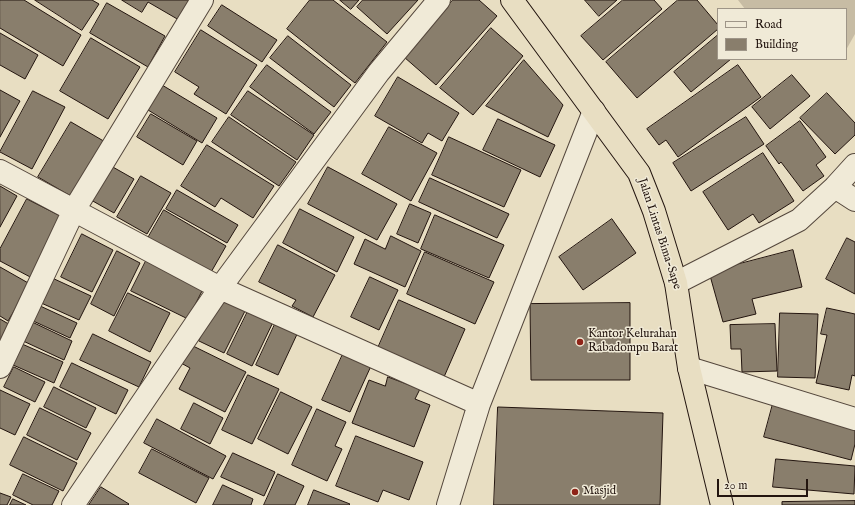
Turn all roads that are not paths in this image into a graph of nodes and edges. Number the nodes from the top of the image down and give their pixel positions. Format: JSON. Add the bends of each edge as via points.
{"nodes":[{"id":1,"x":202,"y":0,"type":"edge"},
{"id":2,"x":439,"y":0,"type":"edge"},
{"id":3,"x":512,"y":0,"type":"edge"},
{"id":4,"x":594,"y":111,"type":"junction"},
{"id":5,"x":855,"y":165,"type":"edge"},
{"id":6,"x":0,"y":170,"type":"edge"},
{"id":7,"x":835,"y":187,"type":"junction"},
{"id":8,"x":855,"y":200,"type":"edge"},
{"id":9,"x":74,"y":210,"type":"junction"},
{"id":10,"x":676,"y":283,"type":"junction"},
{"id":11,"x":220,"y":288,"type":"junction"},
{"id":12,"x":0,"y":367,"type":"edge"},
{"id":13,"x":690,"y":368,"type":"junction"},
{"id":14,"x":479,"y":404,"type":"junction"},
{"id":15,"x":855,"y":419,"type":"edge"},
{"id":16,"x":73,"y":505,"type":"edge"},
{"id":17,"x":448,"y":505,"type":"edge"},
{"id":18,"x":722,"y":505,"type":"edge"}],
"edges":[{"from":1,"to":9,"type":"street"},
{"from":2,"to":11,"type":"street","via":[[379,72]]},
{"from":3,"to":4,"type":"highway","name":"Jalan Lintas Bima-Sape"},
{"from":4,"to":10,"type":"highway","name":"Jalan Lintas Bima-Sape","via":[[639,173],[654,211]]},
{"from":4,"to":14,"type":"street"},
{"from":5,"to":7,"type":"street"},
{"from":6,"to":9,"type":"street"},
{"from":7,"to":8,"type":"street"},
{"from":7,"to":10,"type":"street","via":[[799,220]]},
{"from":9,"to":11,"type":"street"},
{"from":9,"to":12,"type":"street"},
{"from":10,"to":13,"type":"highway","name":"Jalan Lintas Bima-Sape"},
{"from":11,"to":14,"type":"street"},
{"from":11,"to":16,"type":"street"},
{"from":13,"to":15,"type":"street"},
{"from":13,"to":18,"type":"highway","name":"Jalan Lintas Bima-Sape"},
{"from":14,"to":17,"type":"street"}]}
